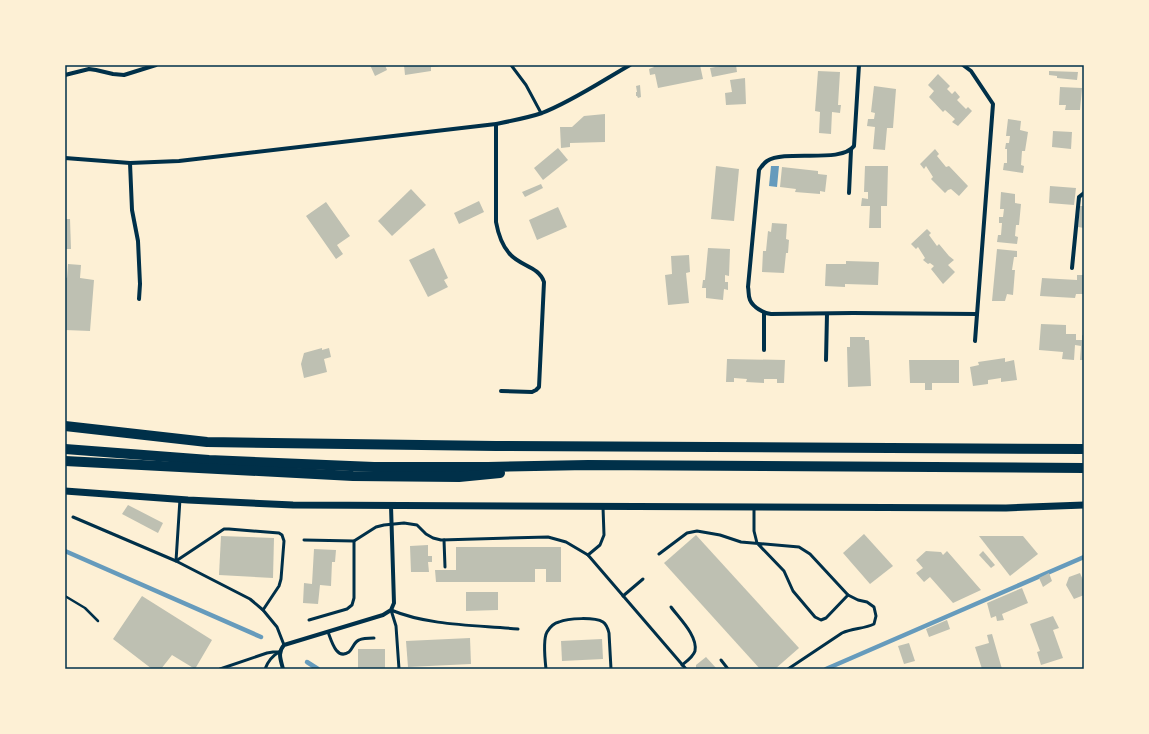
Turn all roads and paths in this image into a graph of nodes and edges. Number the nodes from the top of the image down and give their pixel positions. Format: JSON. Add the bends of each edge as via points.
{"nodes":[{"id":1,"x":156,"y":65,"type":"edge"},
{"id":2,"x":511,"y":65,"type":"edge"},
{"id":3,"x":630,"y":65,"type":"edge"},
{"id":4,"x":859,"y":65,"type":"edge"},
{"id":5,"x":963,"y":65,"type":"edge"},
{"id":6,"x":65,"y":74,"type":"edge"},
{"id":7,"x":542,"y":113,"type":"junction"},
{"id":8,"x":496,"y":124,"type":"junction"},
{"id":9,"x":851,"y":150,"type":"junction"},
{"id":10,"x":65,"y":158,"type":"edge"},
{"id":11,"x":130,"y":163,"type":"junction"},
{"id":12,"x":850,"y":193,"type":"dead end"},
{"id":13,"x":1084,"y":193,"type":"edge"},
{"id":14,"x":1072,"y":268,"type":"dead end"},
{"id":15,"x":139,"y":299,"type":"dead end"},
{"id":16,"x":764,"y":313,"type":"junction"},
{"id":17,"x":827,"y":314,"type":"junction"},
{"id":18,"x":976,"y":314,"type":"junction"},
{"id":19,"x":975,"y":341,"type":"dead end"},
{"id":20,"x":764,"y":350,"type":"dead end"},
{"id":21,"x":826,"y":360,"type":"dead end"},
{"id":22,"x":501,"y":391,"type":"dead end"},
{"id":23,"x":65,"y":426,"type":"edge"},
{"id":24,"x":65,"y":449,"type":"edge"},
{"id":25,"x":1084,"y":449,"type":"edge"},
{"id":26,"x":65,"y":461,"type":"edge"},
{"id":27,"x":588,"y":465,"type":"junction"},
{"id":28,"x":1084,"y":468,"type":"edge"},
{"id":29,"x":65,"y":491,"type":"edge"},
{"id":30,"x":180,"y":499,"type":"junction"},
{"id":31,"x":1084,"y":505,"type":"edge"},
{"id":32,"x":391,"y":506,"type":"junction"},
{"id":33,"x":603,"y":507,"type":"junction"},
{"id":34,"x":754,"y":508,"type":"junction"},
{"id":35,"x":73,"y":516,"type":"dead end"},
{"id":36,"x":391,"y":524,"type":"junction"},
{"id":37,"x":304,"y":540,"type":"dead end"},
{"id":38,"x":444,"y":540,"type":"junction"},
{"id":39,"x":354,"y":541,"type":"junction"},
{"id":40,"x":757,"y":543,"type":"junction"},
{"id":41,"x":659,"y":554,"type":"dead end"},
{"id":42,"x":588,"y":555,"type":"junction"},
{"id":43,"x":176,"y":561,"type":"junction"},
{"id":44,"x":445,"y":567,"type":"dead end"},
{"id":45,"x":643,"y":579,"type":"dead end"},
{"id":46,"x":848,"y":595,"type":"junction"},
{"id":47,"x":65,"y":596,"type":"edge"},
{"id":48,"x":623,"y":596,"type":"junction"},
{"id":49,"x":672,"y":607,"type":"dead end"},
{"id":50,"x":263,"y":610,"type":"junction"},
{"id":51,"x":391,"y":610,"type":"junction"},
{"id":52,"x":309,"y":620,"type":"dead end"},
{"id":53,"x":98,"y":621,"type":"dead end"},
{"id":54,"x":518,"y":628,"type":"dead end"},
{"id":55,"x":328,"y":632,"type":"junction"},
{"id":56,"x":374,"y":638,"type":"dead end"},
{"id":57,"x":284,"y":645,"type":"junction"},
{"id":58,"x":280,"y":652,"type":"junction"},
{"id":59,"x":720,"y":660,"type":"dead end"},
{"id":60,"x":682,"y":665,"type":"junction"},
{"id":61,"x":220,"y":669,"type":"edge"},
{"id":62,"x":265,"y":669,"type":"edge"},
{"id":63,"x":283,"y":669,"type":"edge"},
{"id":64,"x":399,"y":669,"type":"edge"},
{"id":65,"x":546,"y":669,"type":"edge"},
{"id":66,"x":611,"y":669,"type":"edge"},
{"id":67,"x":686,"y":669,"type":"edge"},
{"id":68,"x":728,"y":669,"type":"edge"},
{"id":69,"x":788,"y":669,"type":"edge"}],
"edges":[{"from":1,"to":6,"type":"street","via":[[124,75],[89,69]]},
{"from":2,"to":7,"type":"lane"},
{"from":3,"to":7,"type":"street"},
{"from":4,"to":9,"type":"street","via":[[854,146]]},
{"from":5,"to":18,"type":"street","via":[[971,71],[993,104]]},
{"from":7,"to":8,"type":"street"},
{"from":8,"to":11,"type":"street","via":[[179,161]]},
{"from":8,"to":22,"type":"street","via":[[497,229],[509,254],[515,260],[539,272],[544,282],[539,387],[532,392]]},
{"from":9,"to":12,"type":"street"},
{"from":9,"to":16,"type":"street","via":[[825,156],[779,156],[766,161],[759,170],[748,286],[750,300]]},
{"from":10,"to":11,"type":"street"},
{"from":11,"to":15,"type":"street","via":[[132,210],[138,242]]},
{"from":13,"to":14,"type":"street","via":[[1079,197]]},
{"from":16,"to":17,"type":"street"},
{"from":16,"to":20,"type":"street"},
{"from":17,"to":18,"type":"street"},
{"from":17,"to":21,"type":"street"},
{"from":18,"to":19,"type":"street"},
{"from":23,"to":25,"type":"highway","via":[[206,442]]},
{"from":24,"to":27,"type":"highway","via":[[209,460],[374,467]]},
{"from":26,"to":27,"type":"highway","via":[[353,476],[459,477]]},
{"from":27,"to":28,"type":"highway"},
{"from":29,"to":30,"type":"street"},
{"from":30,"to":32,"type":"street","via":[[293,505]]},
{"from":30,"to":43,"type":"lane"},
{"from":31,"to":34,"type":"street","via":[[1006,508]]},
{"from":32,"to":33,"type":"street"},
{"from":32,"to":36,"type":"street"},
{"from":33,"to":34,"type":"street"},
{"from":33,"to":42,"type":"lane","via":[[604,535],[600,545]]},
{"from":34,"to":40,"type":"lane","via":[[754,532]]},
{"from":35,"to":43,"type":"lane"},
{"from":36,"to":38,"type":"lane","via":[[417,525],[433,538]]},
{"from":36,"to":39,"type":"lane","via":[[376,527]]},
{"from":36,"to":51,"type":"street","via":[[394,603]]},
{"from":37,"to":39,"type":"lane"},
{"from":38,"to":42,"type":"lane","via":[[548,537],[566,542]]},
{"from":38,"to":44,"type":"lane"},
{"from":39,"to":52,"type":"lane","via":[[352,605],[347,609]]},
{"from":40,"to":41,"type":"lane","via":[[741,542],[697,531],[687,533]]},
{"from":40,"to":46,"type":"lane","via":[[799,547],[810,554]]},
{"from":40,"to":46,"type":"lane","via":[[784,571],[793,591],[815,617],[821,620],[826,618]]},
{"from":42,"to":48,"type":"lane"},
{"from":43,"to":50,"type":"lane","via":[[250,599]]},
{"from":43,"to":50,"type":"lane","via":[[224,529],[279,533],[284,541],[281,579]]},
{"from":45,"to":48,"type":"lane"},
{"from":46,"to":69,"type":"lane","via":[[868,602],[874,607],[874,624],[842,633]]},
{"from":47,"to":53,"type":"path","via":[[85,608]]},
{"from":48,"to":60,"type":"lane"},
{"from":49,"to":60,"type":"lane","via":[[695,644],[691,658]]},
{"from":50,"to":57,"type":"lane","via":[[277,627]]},
{"from":51,"to":54,"type":"lane","via":[[405,616],[438,622]]},
{"from":51,"to":55,"type":"street"},
{"from":51,"to":64,"type":"lane","via":[[396,626]]},
{"from":55,"to":56,"type":"lane","via":[[336,651],[340,653],[349,652],[360,639]]},
{"from":55,"to":57,"type":"street"},
{"from":57,"to":58,"type":"street"},
{"from":58,"to":61,"type":"lane","via":[[267,653]]},
{"from":58,"to":62,"type":"lane","via":[[269,660]]},
{"from":58,"to":63,"type":"street"},
{"from":59,"to":68,"type":"lane"},
{"from":60,"to":67,"type":"lane"},
{"from":65,"to":66,"type":"lane","via":[[546,633],[557,622],[566,620],[603,622],[609,633]]}]}
